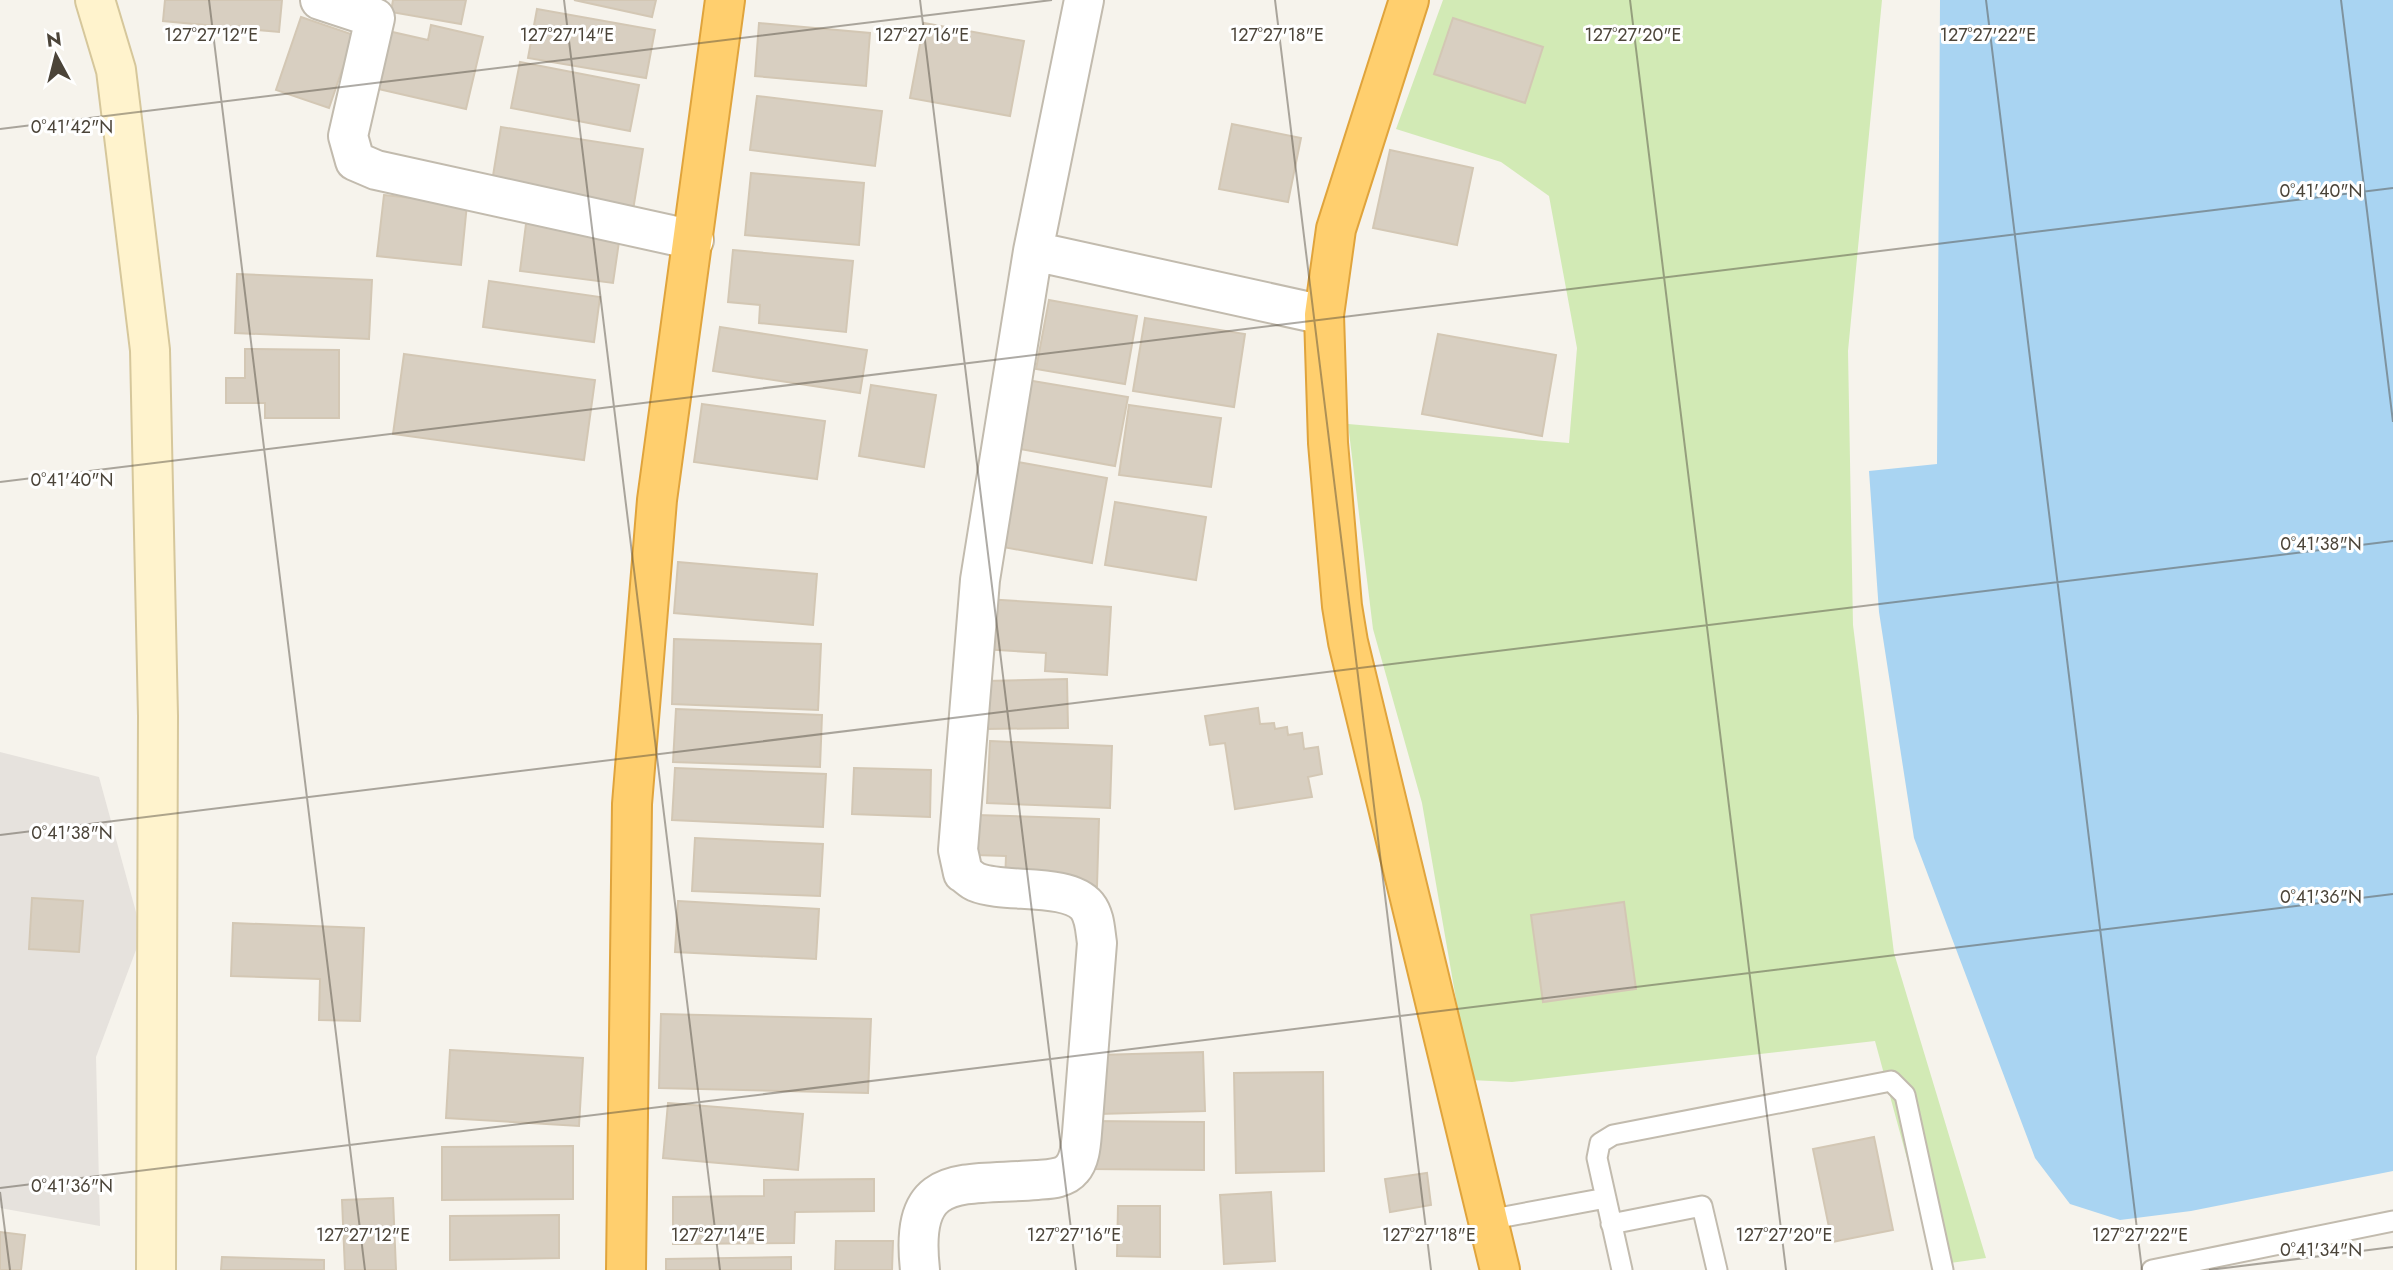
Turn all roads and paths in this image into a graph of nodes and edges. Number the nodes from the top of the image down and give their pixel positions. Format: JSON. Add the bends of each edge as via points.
{"nodes":[{"id":1,"x":95,"y":0,"type":"edge"},
{"id":2,"x":320,"y":0,"type":"edge"},
{"id":3,"x":725,"y":0,"type":"edge"},
{"id":4,"x":1084,"y":0,"type":"edge"},
{"id":5,"x":1409,"y":0,"type":"edge"},
{"id":6,"x":377,"y":9,"type":"edge"},
{"id":7,"x":694,"y":240,"type":"junction"},
{"id":8,"x":1033,"y":251,"type":"junction"},
{"id":9,"x":1324,"y":315,"type":"junction"},
{"id":10,"x":1606,"y":1198,"type":"junction"},
{"id":11,"x":1488,"y":1220,"type":"junction"},
{"id":12,"x":2393,"y":1221,"type":"edge"},
{"id":13,"x":1611,"y":1224,"type":"junction"},
{"id":14,"x":156,"y":1270,"type":"edge"},
{"id":15,"x":626,"y":1270,"type":"edge"},
{"id":16,"x":920,"y":1270,"type":"edge"},
{"id":17,"x":1500,"y":1270,"type":"edge"},
{"id":18,"x":1622,"y":1270,"type":"edge"},
{"id":19,"x":1717,"y":1270,"type":"edge"},
{"id":20,"x":1943,"y":1270,"type":"edge"},
{"id":21,"x":2152,"y":1270,"type":"edge"}],
"edges":[{"from":1,"to":14,"type":"street","via":[[116,70],[150,350],[158,716]]},
{"from":2,"to":6,"type":"street"},
{"from":3,"to":7,"type":"highway"},
{"from":4,"to":8,"type":"street"},
{"from":5,"to":9,"type":"highway","via":[[1336,229]]},
{"from":6,"to":7,"type":"street","via":[[348,136],[355,161],[376,170]]},
{"from":7,"to":15,"type":"highway","via":[[655,517],[632,804]]},
{"from":8,"to":9,"type":"street"},
{"from":8,"to":16,"type":"street","via":[[980,580],[958,850],[963,873],[976,882],[1078,898],[1088,907],[1097,943],[1082,1133],[1079,1155],[1066,1174],[959,1186],[930,1199],[916,1235]]},
{"from":9,"to":11,"type":"highway","via":[[1328,443],[1348,642]]},
{"from":10,"to":11,"type":"lane"},
{"from":10,"to":13,"type":"lane"},
{"from":10,"to":20,"type":"lane","via":[[1597,1157],[1600,1143],[1613,1135],[1891,1082],[1905,1095]]},
{"from":11,"to":17,"type":"highway"},
{"from":12,"to":21,"type":"lane"},
{"from":13,"to":18,"type":"lane"},
{"from":13,"to":19,"type":"lane","via":[[1702,1206]]}]}
